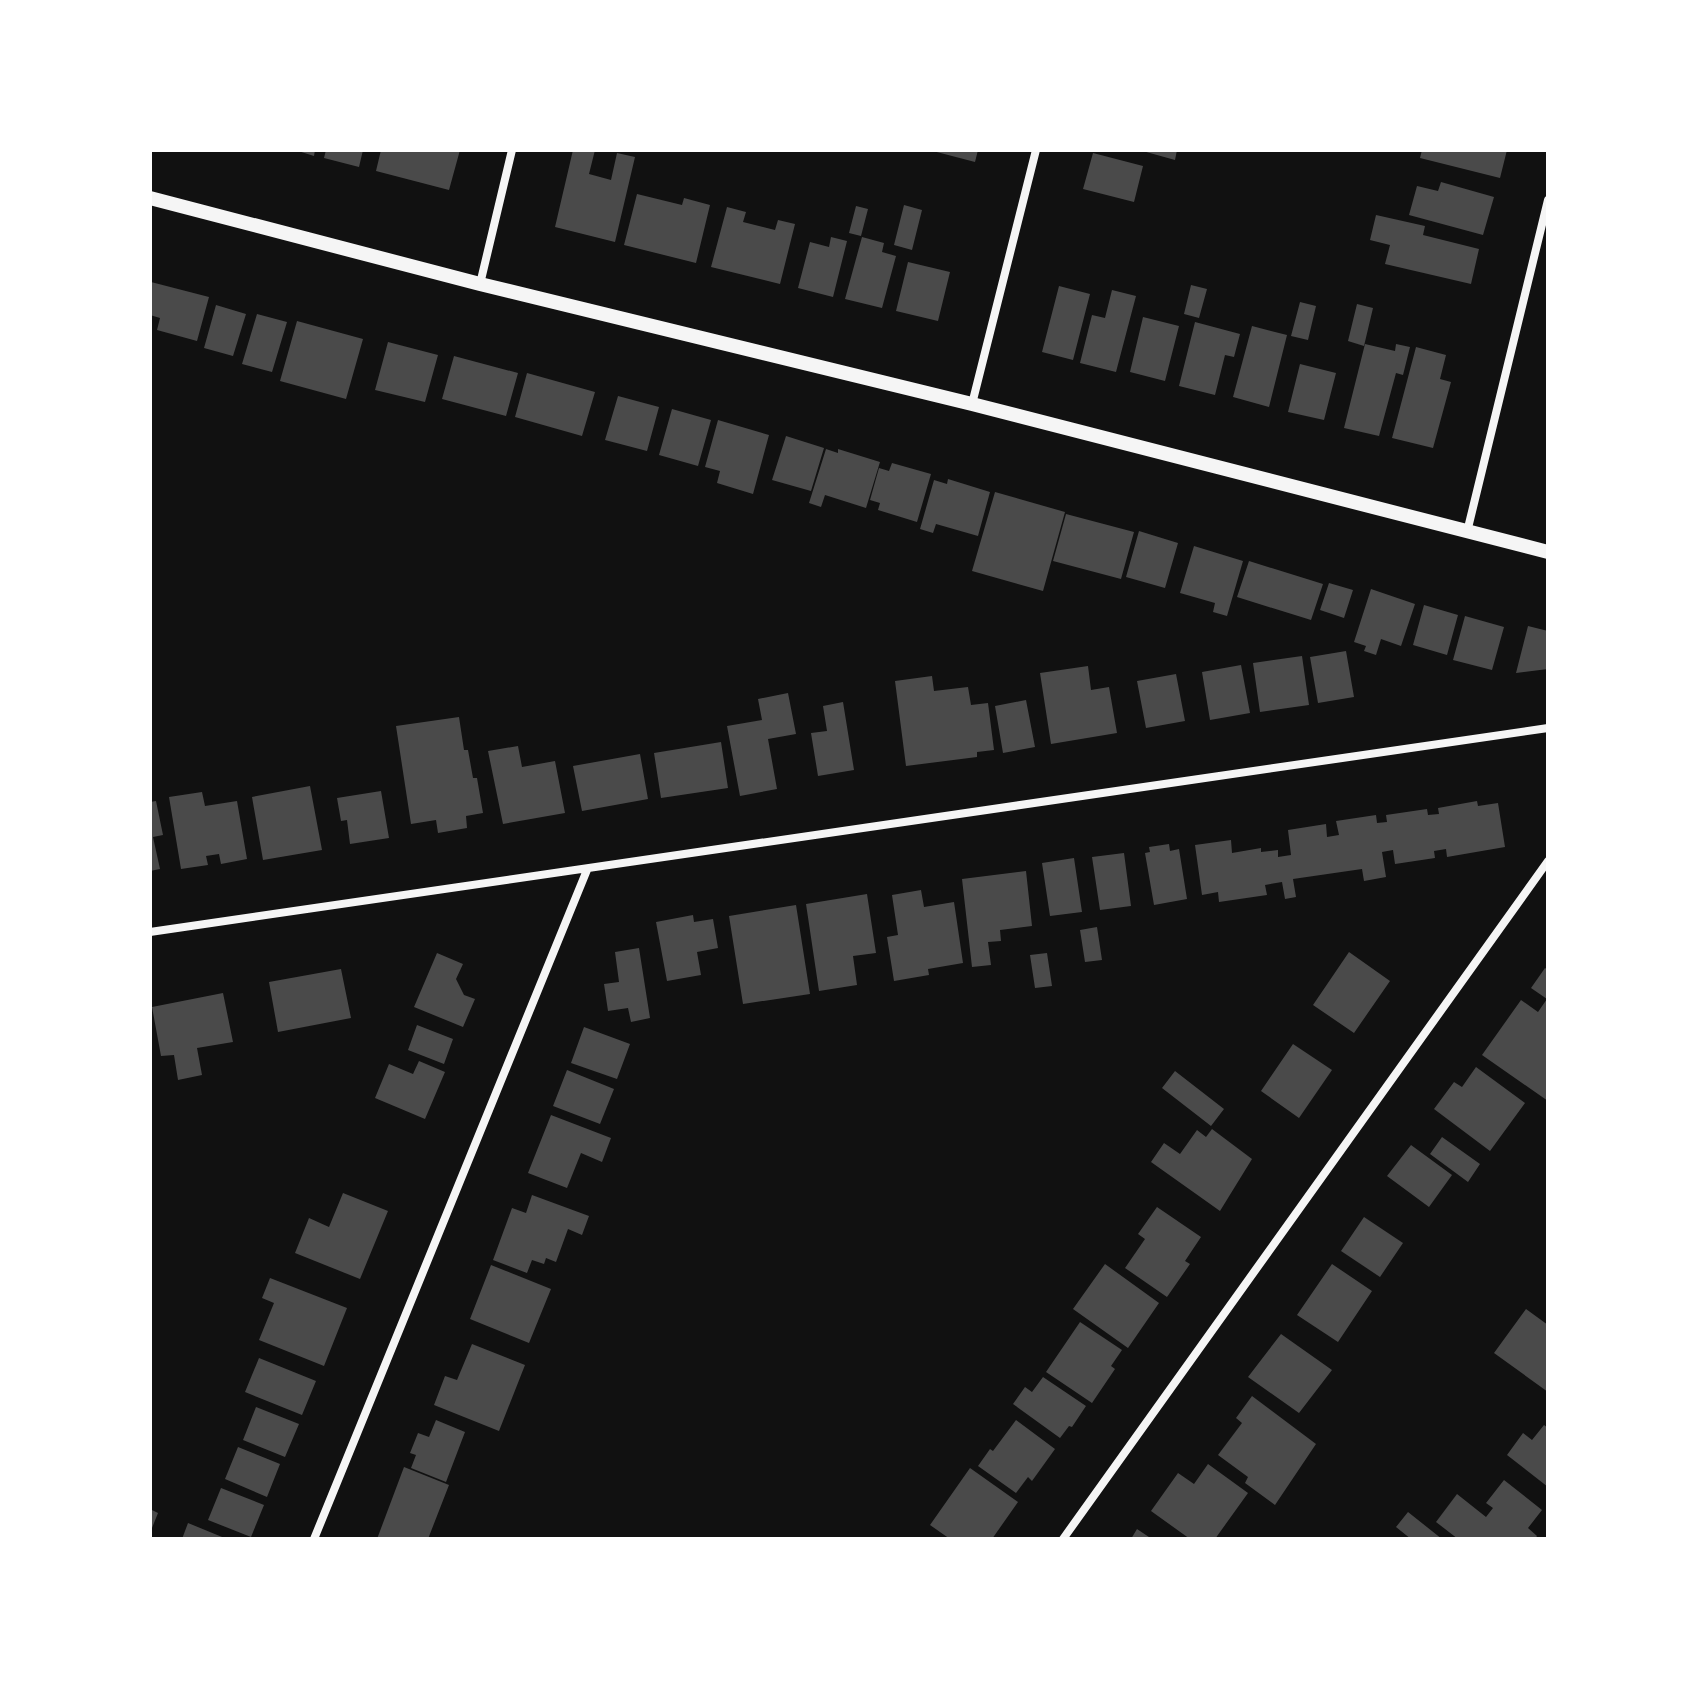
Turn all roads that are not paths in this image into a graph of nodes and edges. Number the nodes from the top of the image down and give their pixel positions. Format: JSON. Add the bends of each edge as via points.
{"nodes":[{"id":1,"x":512,"y":150,"type":"edge"},
{"id":2,"x":1036,"y":150,"type":"edge"},
{"id":3,"x":150,"y":198,"type":"edge"},
{"id":4,"x":1548,"y":200,"type":"edge"},
{"id":5,"x":480,"y":284,"type":"junction"},
{"id":6,"x":972,"y":404,"type":"junction"},
{"id":7,"x":1467,"y":532,"type":"junction"},
{"id":8,"x":1548,"y":552,"type":"edge"},
{"id":9,"x":1548,"y":728,"type":"edge"},
{"id":10,"x":1548,"y":861,"type":"edge"},
{"id":11,"x":587,"y":870,"type":"junction"},
{"id":12,"x":150,"y":932,"type":"edge"},
{"id":13,"x":314,"y":1539,"type":"edge"},
{"id":14,"x":1063,"y":1539,"type":"edge"}],
"edges":[{"from":1,"to":5,"type":"street"},
{"from":2,"to":6,"type":"street"},
{"from":3,"to":5,"type":"street"},
{"from":4,"to":7,"type":"street"},
{"from":5,"to":6,"type":"street"},
{"from":6,"to":7,"type":"street"},
{"from":7,"to":8,"type":"street"},
{"from":9,"to":11,"type":"street"},
{"from":10,"to":14,"type":"street"},
{"from":11,"to":12,"type":"street"},
{"from":11,"to":13,"type":"street"}]}
